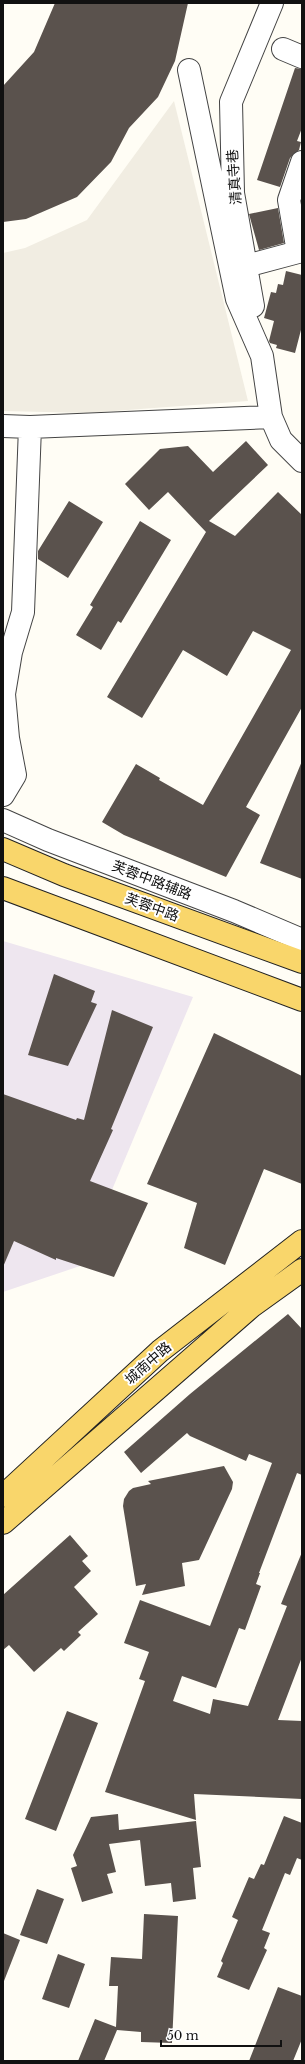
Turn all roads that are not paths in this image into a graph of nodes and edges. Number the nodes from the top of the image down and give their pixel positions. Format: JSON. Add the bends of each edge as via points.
{"nodes":[{"id":1,"x":272,"y":3,"type":"edge"},
{"id":2,"x":189,"y":70,"type":"dead end"},
{"id":3,"x":302,"y":162,"type":"edge"},
{"id":4,"x":300,"y":252,"type":"edge"},
{"id":5,"x":246,"y":266,"type":"junction"},
{"id":6,"x":262,"y":356,"type":"junction"},
{"id":7,"x":271,"y":417,"type":"junction"},
{"id":8,"x":3,"y":426,"type":"edge"},
{"id":9,"x":30,"y":427,"type":"junction"},
{"id":10,"x":302,"y":461,"type":"edge"},
{"id":11,"x":3,"y":795,"type":"edge"},
{"id":12,"x":3,"y":820,"type":"edge"},
{"id":13,"x":3,"y":849,"type":"edge"},
{"id":14,"x":3,"y":888,"type":"edge"},
{"id":15,"x":302,"y":940,"type":"edge"},
{"id":16,"x":302,"y":962,"type":"edge"},
{"id":17,"x":302,"y":1000,"type":"edge"},
{"id":18,"x":302,"y":1241,"type":"edge"},
{"id":19,"x":302,"y":1270,"type":"edge"},
{"id":20,"x":3,"y":1496,"type":"edge"},
{"id":21,"x":3,"y":1523,"type":"edge"}],
"edges":[{"from":1,"to":5,"type":"street","name":"清真寺巷","via":[[231,102],[233,194]]},
{"from":2,"to":6,"type":"street","via":[[237,299]]},
{"from":3,"to":4,"type":"street","via":[[289,200]]},
{"from":4,"to":5,"type":"street"},
{"from":5,"to":6,"type":"street","name":"清真寺巷"},
{"from":6,"to":7,"type":"street"},
{"from":7,"to":9,"type":"street"},
{"from":7,"to":10,"type":"street","via":[[281,440]]},
{"from":8,"to":9,"type":"street"},
{"from":9,"to":11,"type":"street","via":[[23,612],[11,652],[4,694],[8,738],[15,774]]},
{"from":12,"to":15,"type":"street","name":"芙蓉中路辅路"},
{"from":13,"to":16,"type":"main road","name":"芙蓉中路","via":[[64,875]]},
{"from":14,"to":17,"type":"main road"},
{"from":18,"to":20,"type":"main road","name":"城南中路","via":[[160,1351]]},
{"from":19,"to":21,"type":"main road","name":"城南中路","via":[[252,1306]]}]}
